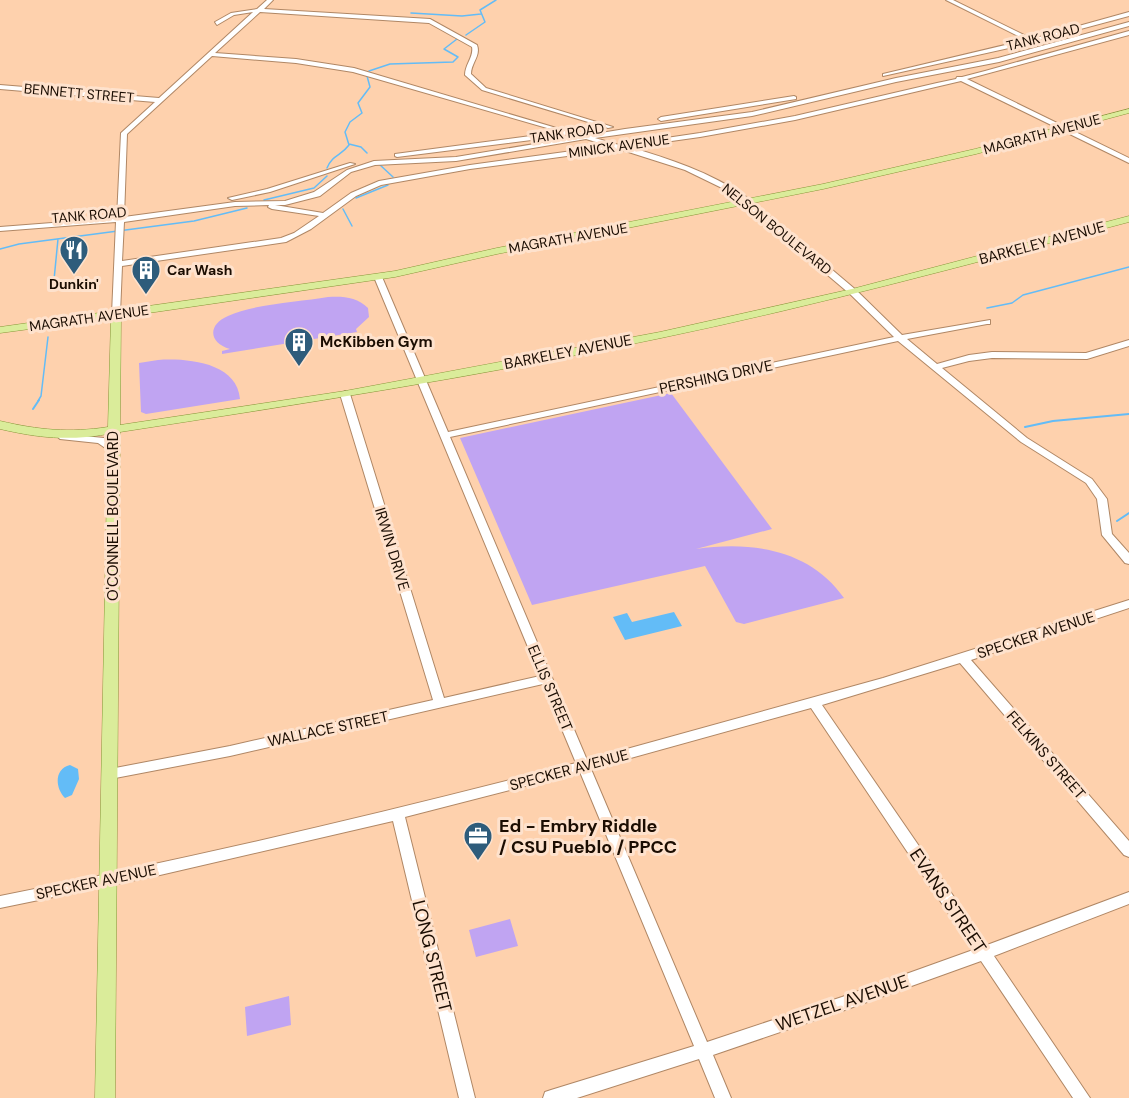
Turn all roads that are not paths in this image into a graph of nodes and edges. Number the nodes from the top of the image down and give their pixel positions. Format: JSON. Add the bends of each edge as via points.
{"nodes":[{"id":1,"x":270,"y":0,"type":"edge"},
{"id":2,"x":949,"y":0,"type":"edge"},
{"id":3,"x":259,"y":10,"type":"junction"},
{"id":4,"x":1129,"y":14,"type":"edge"},
{"id":5,"x":1116,"y":18,"type":"junction"},
{"id":6,"x":217,"y":23,"type":"dead end"},
{"id":7,"x":1129,"y":23,"type":"edge"},
{"id":8,"x":1129,"y":33,"type":"edge"},
{"id":9,"x":1031,"y":41,"type":"junction"},
{"id":10,"x":1047,"y":47,"type":"junction"},
{"id":11,"x":1059,"y":52,"type":"junction"},
{"id":12,"x":209,"y":54,"type":"junction"},
{"id":13,"x":928,"y":65,"type":"junction"},
{"id":14,"x":943,"y":71,"type":"junction"},
{"id":15,"x":962,"y":79,"type":"junction"},
{"id":16,"x":0,"y":87,"type":"edge"},
{"id":17,"x":801,"y":97,"type":"junction"},
{"id":18,"x":159,"y":100,"type":"junction"},
{"id":19,"x":807,"y":101,"type":"junction"},
{"id":20,"x":824,"y":111,"type":"junction"},
{"id":21,"x":1129,"y":111,"type":"edge"},
{"id":22,"x":610,"y":127,"type":"junction"},
{"id":23,"x":1064,"y":129,"type":"junction"},
{"id":24,"x":572,"y":133,"type":"junction"},
{"id":25,"x":585,"y":137,"type":"junction"},
{"id":26,"x":479,"y":145,"type":"junction"},
{"id":27,"x":615,"y":146,"type":"junction"},
{"id":28,"x":486,"y":154,"type":"junction"},
{"id":29,"x":1129,"y":161,"type":"edge"},
{"id":30,"x":493,"y":165,"type":"junction"},
{"id":31,"x":245,"y":196,"type":"junction"},
{"id":32,"x":256,"y":203,"type":"junction"},
{"id":33,"x":749,"y":204,"type":"junction"},
{"id":34,"x":325,"y":215,"type":"junction"},
{"id":35,"x":1129,"y":219,"type":"edge"},
{"id":36,"x":119,"y":220,"type":"junction"},
{"id":37,"x":0,"y":222,"type":"edge"},
{"id":38,"x":0,"y":229,"type":"edge"},
{"id":39,"x":117,"y":264,"type":"junction"},
{"id":40,"x":378,"y":278,"type":"junction"},
{"id":41,"x":854,"y":292,"type":"junction"},
{"id":42,"x":116,"y":314,"type":"junction"},
{"id":43,"x":987,"y":322,"type":"dead end"},
{"id":44,"x":0,"y":330,"type":"edge"},
{"id":45,"x":900,"y":338,"type":"junction"},
{"id":46,"x":1129,"y":343,"type":"edge"},
{"id":47,"x":935,"y":368,"type":"junction"},
{"id":48,"x":422,"y":380,"type":"junction"},
{"id":49,"x":345,"y":394,"type":"junction"},
{"id":50,"x":0,"y":425,"type":"edge"},
{"id":51,"x":114,"y":430,"type":"junction"},
{"id":52,"x":48,"y":434,"type":"junction"},
{"id":53,"x":446,"y":435,"type":"junction"},
{"id":54,"x":114,"y":451,"type":"junction"},
{"id":55,"x":1129,"y":560,"type":"edge"},
{"id":56,"x":1129,"y":604,"type":"edge"},
{"id":57,"x":963,"y":658,"type":"junction"},
{"id":58,"x":546,"y":680,"type":"junction"},
{"id":59,"x":814,"y":703,"type":"junction"},
{"id":60,"x":440,"y":704,"type":"junction"},
{"id":61,"x":583,"y":767,"type":"junction"},
{"id":62,"x":110,"y":774,"type":"junction"},
{"id":63,"x":398,"y":814,"type":"junction"},
{"id":64,"x":1129,"y":851,"type":"edge"},
{"id":65,"x":108,"y":879,"type":"junction"},
{"id":66,"x":1129,"y":898,"type":"edge"},
{"id":67,"x":0,"y":902,"type":"edge"},
{"id":68,"x":983,"y":953,"type":"junction"},
{"id":69,"x":704,"y":1051,"type":"junction"},
{"id":70,"x":105,"y":1098,"type":"edge"},
{"id":71,"x":467,"y":1098,"type":"edge"},
{"id":72,"x":551,"y":1098,"type":"edge"},
{"id":73,"x":723,"y":1098,"type":"edge"},
{"id":74,"x":1082,"y":1098,"type":"edge"}],
"edges":[{"from":1,"to":3,"type":"street","name":"O'CONNELL BOULEVARD"},
{"from":2,"to":9,"type":"street"},
{"from":3,"to":6,"type":"street","via":[[232,14]]},
{"from":3,"to":12,"type":"street","name":"O'CONNELL BOULEVARD"},
{"from":3,"to":22,"type":"street","via":[[435,22],[475,46],[468,73],[479,86]]},
{"from":4,"to":5,"type":"street","name":"TANK ROAD"},
{"from":5,"to":7,"type":"street"},
{"from":5,"to":9,"type":"street","name":"TANK ROAD"},
{"from":7,"to":10,"type":"street"},
{"from":8,"to":11,"type":"street","name":"MINICK AVENUE"},
{"from":9,"to":10,"type":"street"},
{"from":9,"to":13,"type":"street","name":"TANK ROAD"},
{"from":10,"to":11,"type":"street"},
{"from":10,"to":14,"type":"street"},
{"from":11,"to":15,"type":"street","name":"MINICK AVENUE"},
{"from":12,"to":18,"type":"street","name":"O'CONNELL BOULEVARD"},
{"from":12,"to":24,"type":"street","name":"NELSON BOULEVARD","via":[[354,70]]},
{"from":13,"to":14,"type":"street"},
{"from":13,"to":17,"type":"street","name":"TANK ROAD"},
{"from":14,"to":15,"type":"street"},
{"from":14,"to":19,"type":"street"},
{"from":15,"to":20,"type":"street","name":"MINICK AVENUE"},
{"from":15,"to":23,"type":"street"},
{"from":16,"to":18,"type":"street","name":"BENNETT STREET"},
{"from":17,"to":19,"type":"street"},
{"from":17,"to":22,"type":"street","name":"TANK ROAD"},
{"from":18,"to":36,"type":"street","name":"O'CONNELL BOULEVARD","via":[[122,137]]},
{"from":19,"to":20,"type":"street"},
{"from":19,"to":25,"type":"street","via":[[738,116]]},
{"from":20,"to":27,"type":"street","name":"MINICK AVENUE","via":[[745,128]]},
{"from":21,"to":23,"type":"main road","name":"MAGRATH AVENUE"},
{"from":22,"to":24,"type":"street","name":"TANK ROAD"},
{"from":23,"to":29,"type":"street"},
{"from":23,"to":33,"type":"main road","name":"MAGRATH AVENUE"},
{"from":24,"to":25,"type":"street","name":"NELSON BOULEVARD"},
{"from":24,"to":26,"type":"street","name":"TANK ROAD"},
{"from":25,"to":27,"type":"street","name":"NELSON BOULEVARD"},
{"from":25,"to":28,"type":"street"},
{"from":26,"to":28,"type":"street"},
{"from":26,"to":31,"type":"street","name":"TANK ROAD","via":[[371,159]]},
{"from":27,"to":30,"type":"street","name":"MINICK AVENUE"},
{"from":27,"to":33,"type":"street","name":"NELSON BOULEVARD","via":[[705,175]]},
{"from":28,"to":30,"type":"street"},
{"from":28,"to":32,"type":"street","via":[[374,163],[349,171],[317,194],[285,203]]},
{"from":30,"to":34,"type":"street","name":"MINICK AVENUE","via":[[370,186],[351,194]]},
{"from":31,"to":32,"type":"street"},
{"from":31,"to":36,"type":"street","name":"TANK ROAD"},
{"from":32,"to":34,"type":"street"},
{"from":32,"to":36,"type":"street"},
{"from":33,"to":40,"type":"main road","name":"MAGRATH AVENUE","via":[[496,251]]},
{"from":33,"to":41,"type":"street","name":"NELSON BOULEVARD"},
{"from":34,"to":39,"type":"street","name":"MINICK AVENUE","via":[[299,234],[272,243]]},
{"from":35,"to":41,"type":"main road","name":"BARKELEY AVENUE"},
{"from":36,"to":37,"type":"street","name":"TANK ROAD"},
{"from":36,"to":38,"type":"street"},
{"from":36,"to":39,"type":"street","name":"O'CONNELL BOULEVARD"},
{"from":39,"to":42,"type":"street","name":"O'CONNELL BOULEVARD"},
{"from":40,"to":42,"type":"main road","name":"MAGRATH AVENUE"},
{"from":40,"to":48,"type":"street","name":"ELLIS STREET"},
{"from":41,"to":45,"type":"street","name":"NELSON BOULEVARD"},
{"from":41,"to":48,"type":"main road","name":"BARKELEY AVENUE"},
{"from":42,"to":44,"type":"main road","name":"MAGRATH AVENUE"},
{"from":42,"to":51,"type":"main road","name":"O'CONNELL BOULEVARD"},
{"from":43,"to":45,"type":"street","name":"PERSHING DRIVE"},
{"from":45,"to":47,"type":"street","name":"NELSON BOULEVARD"},
{"from":45,"to":53,"type":"street","name":"PERSHING DRIVE"},
{"from":46,"to":47,"type":"street","via":[[1078,357],[992,355]]},
{"from":47,"to":55,"type":"street","name":"NELSON BOULEVARD","via":[[1024,440],[1079,473],[1095,488],[1103,503],[1107,535]]},
{"from":48,"to":49,"type":"main road","name":"BARKELEY AVENUE"},
{"from":48,"to":53,"type":"street","name":"ELLIS STREET"},
{"from":49,"to":51,"type":"main road","name":"BARKELEY AVENUE"},
{"from":49,"to":60,"type":"street","name":"IRWIN DRIVE"},
{"from":50,"to":52,"type":"main road","name":"BARKELEY AVENUE"},
{"from":51,"to":52,"type":"main road","name":"BARKELEY AVENUE"},
{"from":51,"to":54,"type":"main road","name":"O'CONNELL BOULEVARD"},
{"from":52,"to":54,"type":"street","via":[[97,439]]},
{"from":53,"to":58,"type":"street","name":"ELLIS STREET"},
{"from":54,"to":62,"type":"main road","name":"O'CONNELL BOULEVARD"},
{"from":56,"to":57,"type":"street","name":"SPECKER AVENUE"},
{"from":57,"to":59,"type":"street","name":"SPECKER AVENUE"},
{"from":57,"to":64,"type":"street","name":"FELKINS STREET"},
{"from":58,"to":60,"type":"street","name":"WALLACE STREET"},
{"from":58,"to":61,"type":"street","name":"ELLIS STREET"},
{"from":59,"to":61,"type":"street","name":"SPECKER AVENUE"},
{"from":59,"to":68,"type":"street","name":"EVANS STREET"},
{"from":60,"to":62,"type":"street","name":"WALLACE STREET"},
{"from":61,"to":63,"type":"street","name":"SPECKER AVENUE"},
{"from":61,"to":69,"type":"street","name":"ELLIS STREET"},
{"from":62,"to":65,"type":"main road","name":"O'CONNELL BOULEVARD"},
{"from":63,"to":65,"type":"street","name":"SPECKER AVENUE"},
{"from":63,"to":71,"type":"street","name":"LONG STREET"},
{"from":65,"to":67,"type":"street","name":"SPECKER AVENUE"},
{"from":65,"to":70,"type":"main road","name":"O'CONNELL BOULEVARD"},
{"from":66,"to":68,"type":"street","name":"WETZEL AVENUE"},
{"from":68,"to":69,"type":"street","name":"WETZEL AVENUE"},
{"from":68,"to":74,"type":"street","name":"EVANS STREET"},
{"from":69,"to":72,"type":"street","name":"WETZEL AVENUE"},
{"from":69,"to":73,"type":"street","name":"ELLIS STREET"}]}
